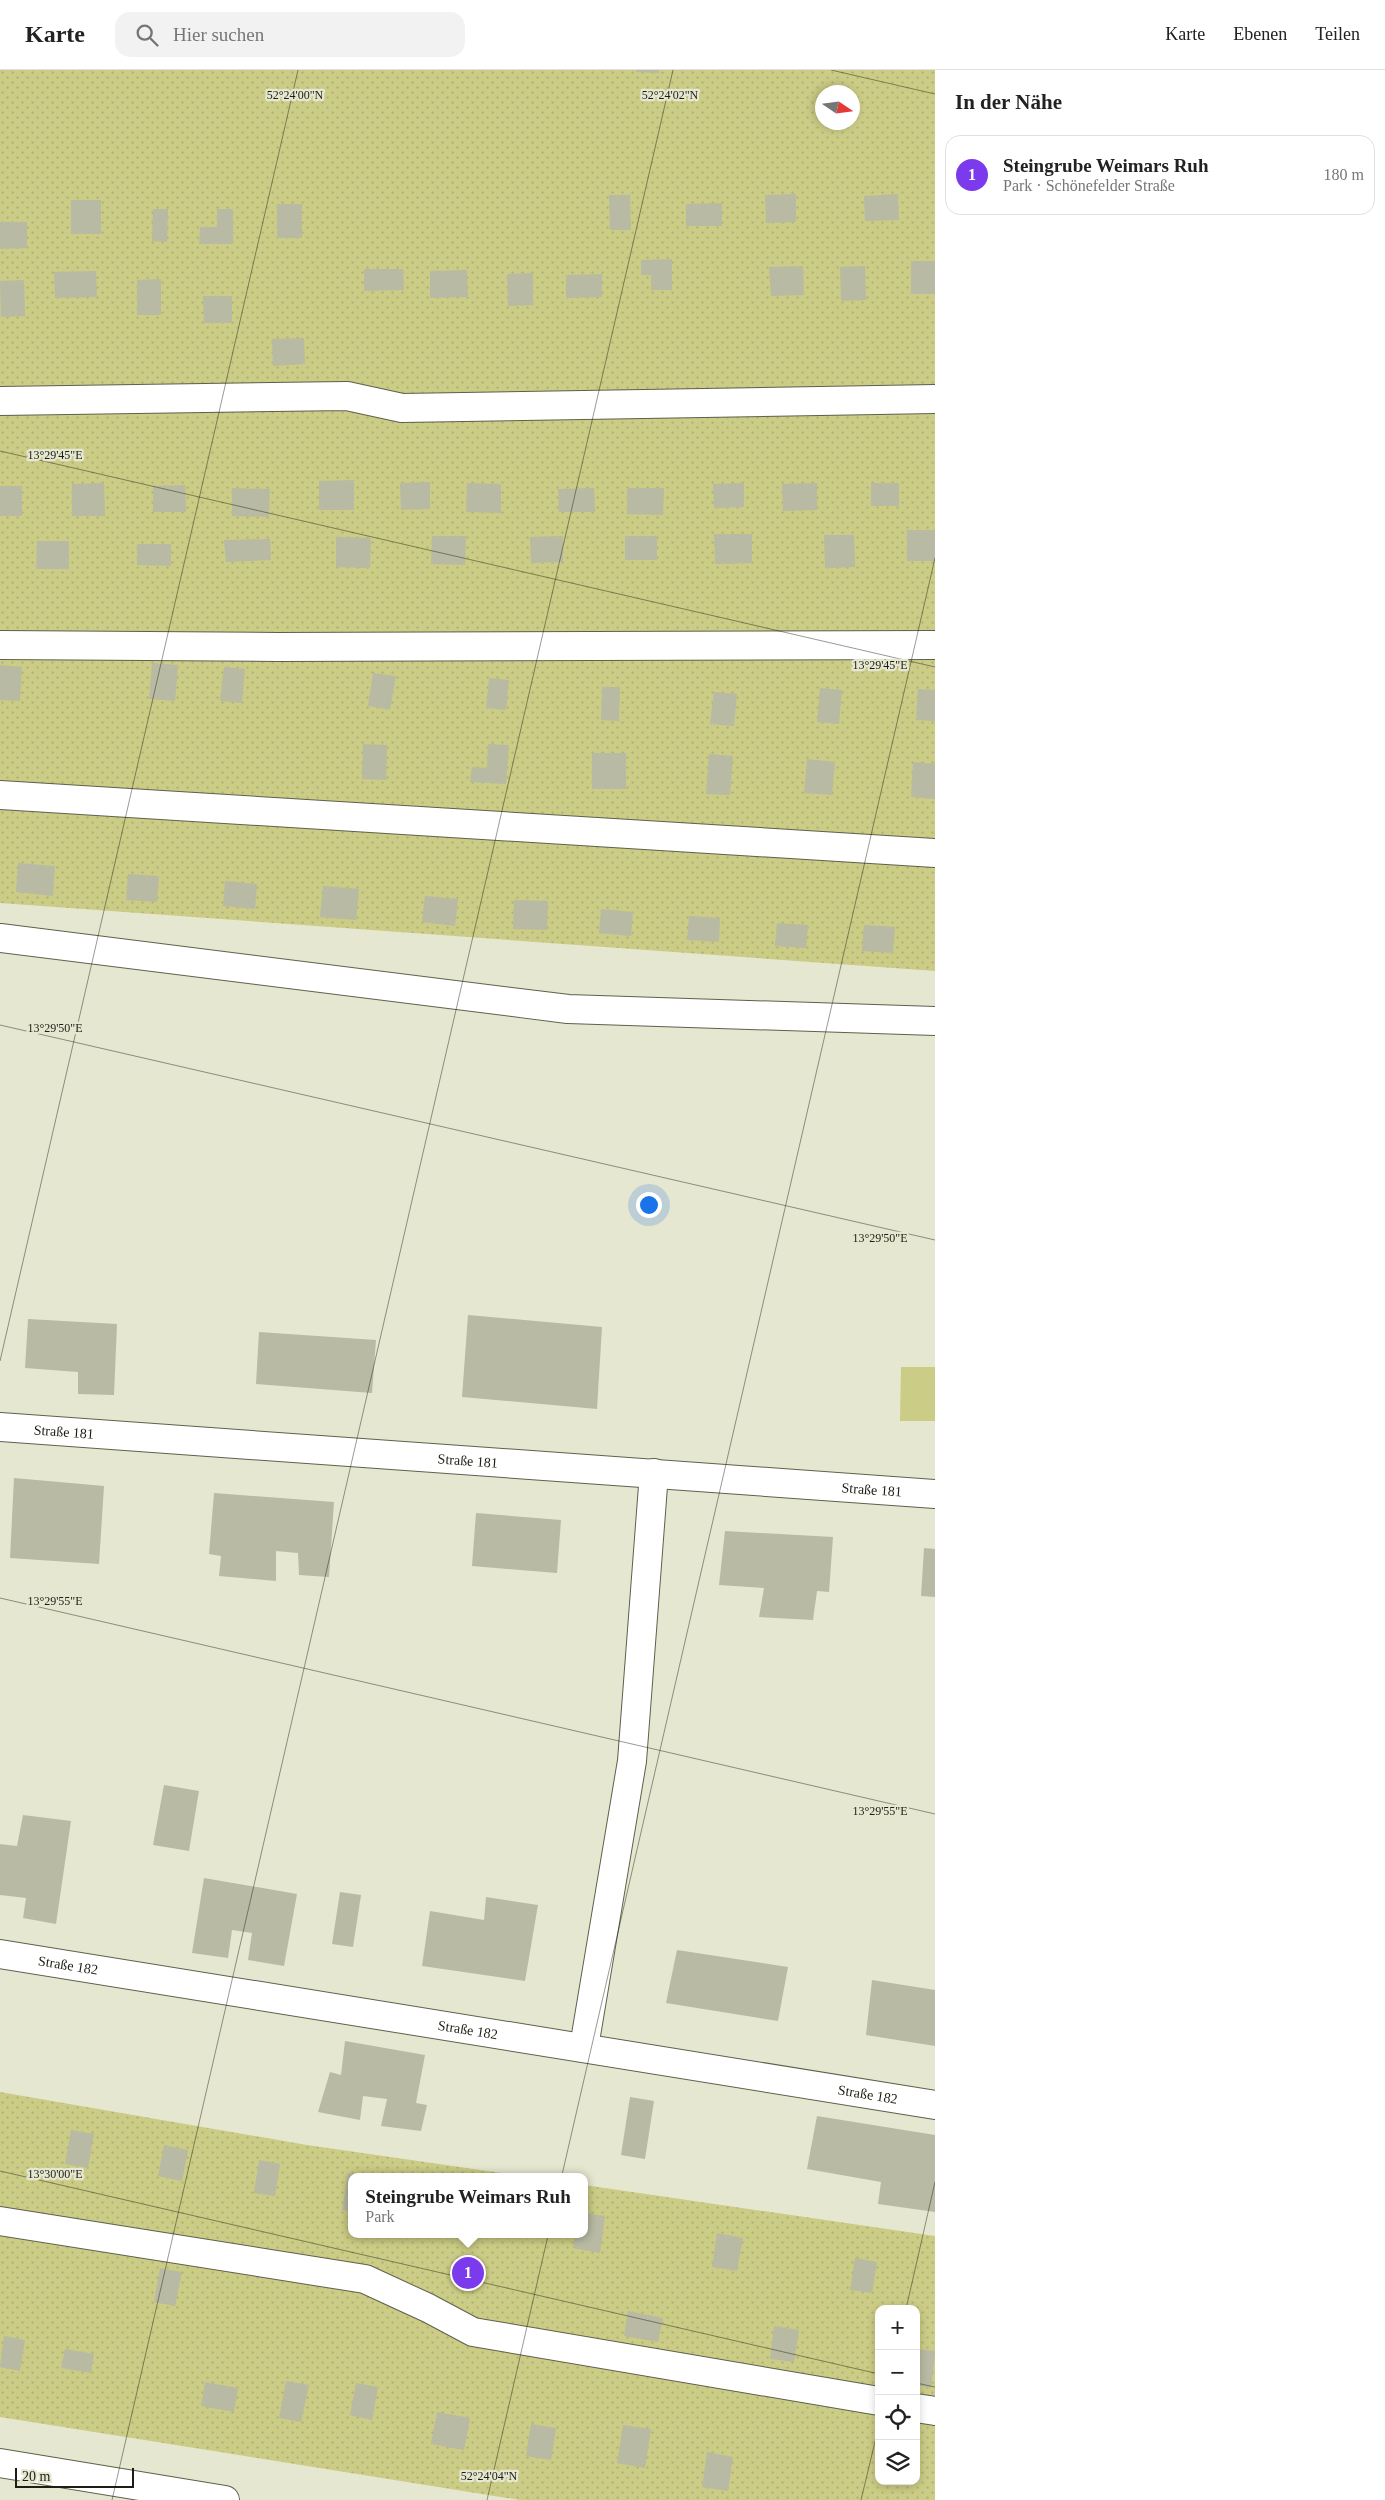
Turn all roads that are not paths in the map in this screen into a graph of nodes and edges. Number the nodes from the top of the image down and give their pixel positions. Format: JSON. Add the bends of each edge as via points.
{"nodes":[{"id":1,"x":935,"y":399,"type":"edge"},
{"id":2,"x":0,"y":401,"type":"edge"},
{"id":3,"x":935,"y":644,"type":"edge"},
{"id":4,"x":0,"y":645,"type":"edge"},
{"id":5,"x":0,"y":795,"type":"edge"},
{"id":6,"x":935,"y":853,"type":"edge"},
{"id":7,"x":0,"y":938,"type":"edge"},
{"id":8,"x":935,"y":1021,"type":"edge"},
{"id":9,"x":0,"y":1427,"type":"edge"},
{"id":10,"x":654,"y":1473,"type":"junction"},
{"id":11,"x":935,"y":1494,"type":"edge"},
{"id":12,"x":0,"y":1954,"type":"edge"},
{"id":13,"x":584,"y":2047,"type":"junction"},
{"id":14,"x":935,"y":2105,"type":"edge"},
{"id":15,"x":0,"y":2221,"type":"edge"},
{"id":16,"x":875,"y":2400,"type":"edge"},
{"id":17,"x":920,"y":2409,"type":"edge"},
{"id":18,"x":935,"y":2411,"type":"edge"},
{"id":19,"x":0,"y":2463,"type":"edge"},
{"id":20,"x":225,"y":2500,"type":"edge"}],
"edges":[{"from":1,"to":2,"type":"street","via":[[402,408],[347,396]]},
{"from":3,"to":4,"type":"street"},
{"from":5,"to":6,"type":"street"},
{"from":7,"to":8,"type":"street","via":[[568,1009]]},
{"from":9,"to":10,"type":"street","name":"Straße 181"},
{"from":10,"to":11,"type":"street","name":"Straße 181"},
{"from":10,"to":13,"type":"street","via":[[632,1762]]},
{"from":12,"to":13,"type":"street","name":"Straße 182"},
{"from":13,"to":14,"type":"street","name":"Straße 182"},
{"from":15,"to":16,"type":"street","via":[[365,2279],[473,2332]]},
{"from":17,"to":18,"type":"street"},
{"from":19,"to":20,"type":"street"}]}
